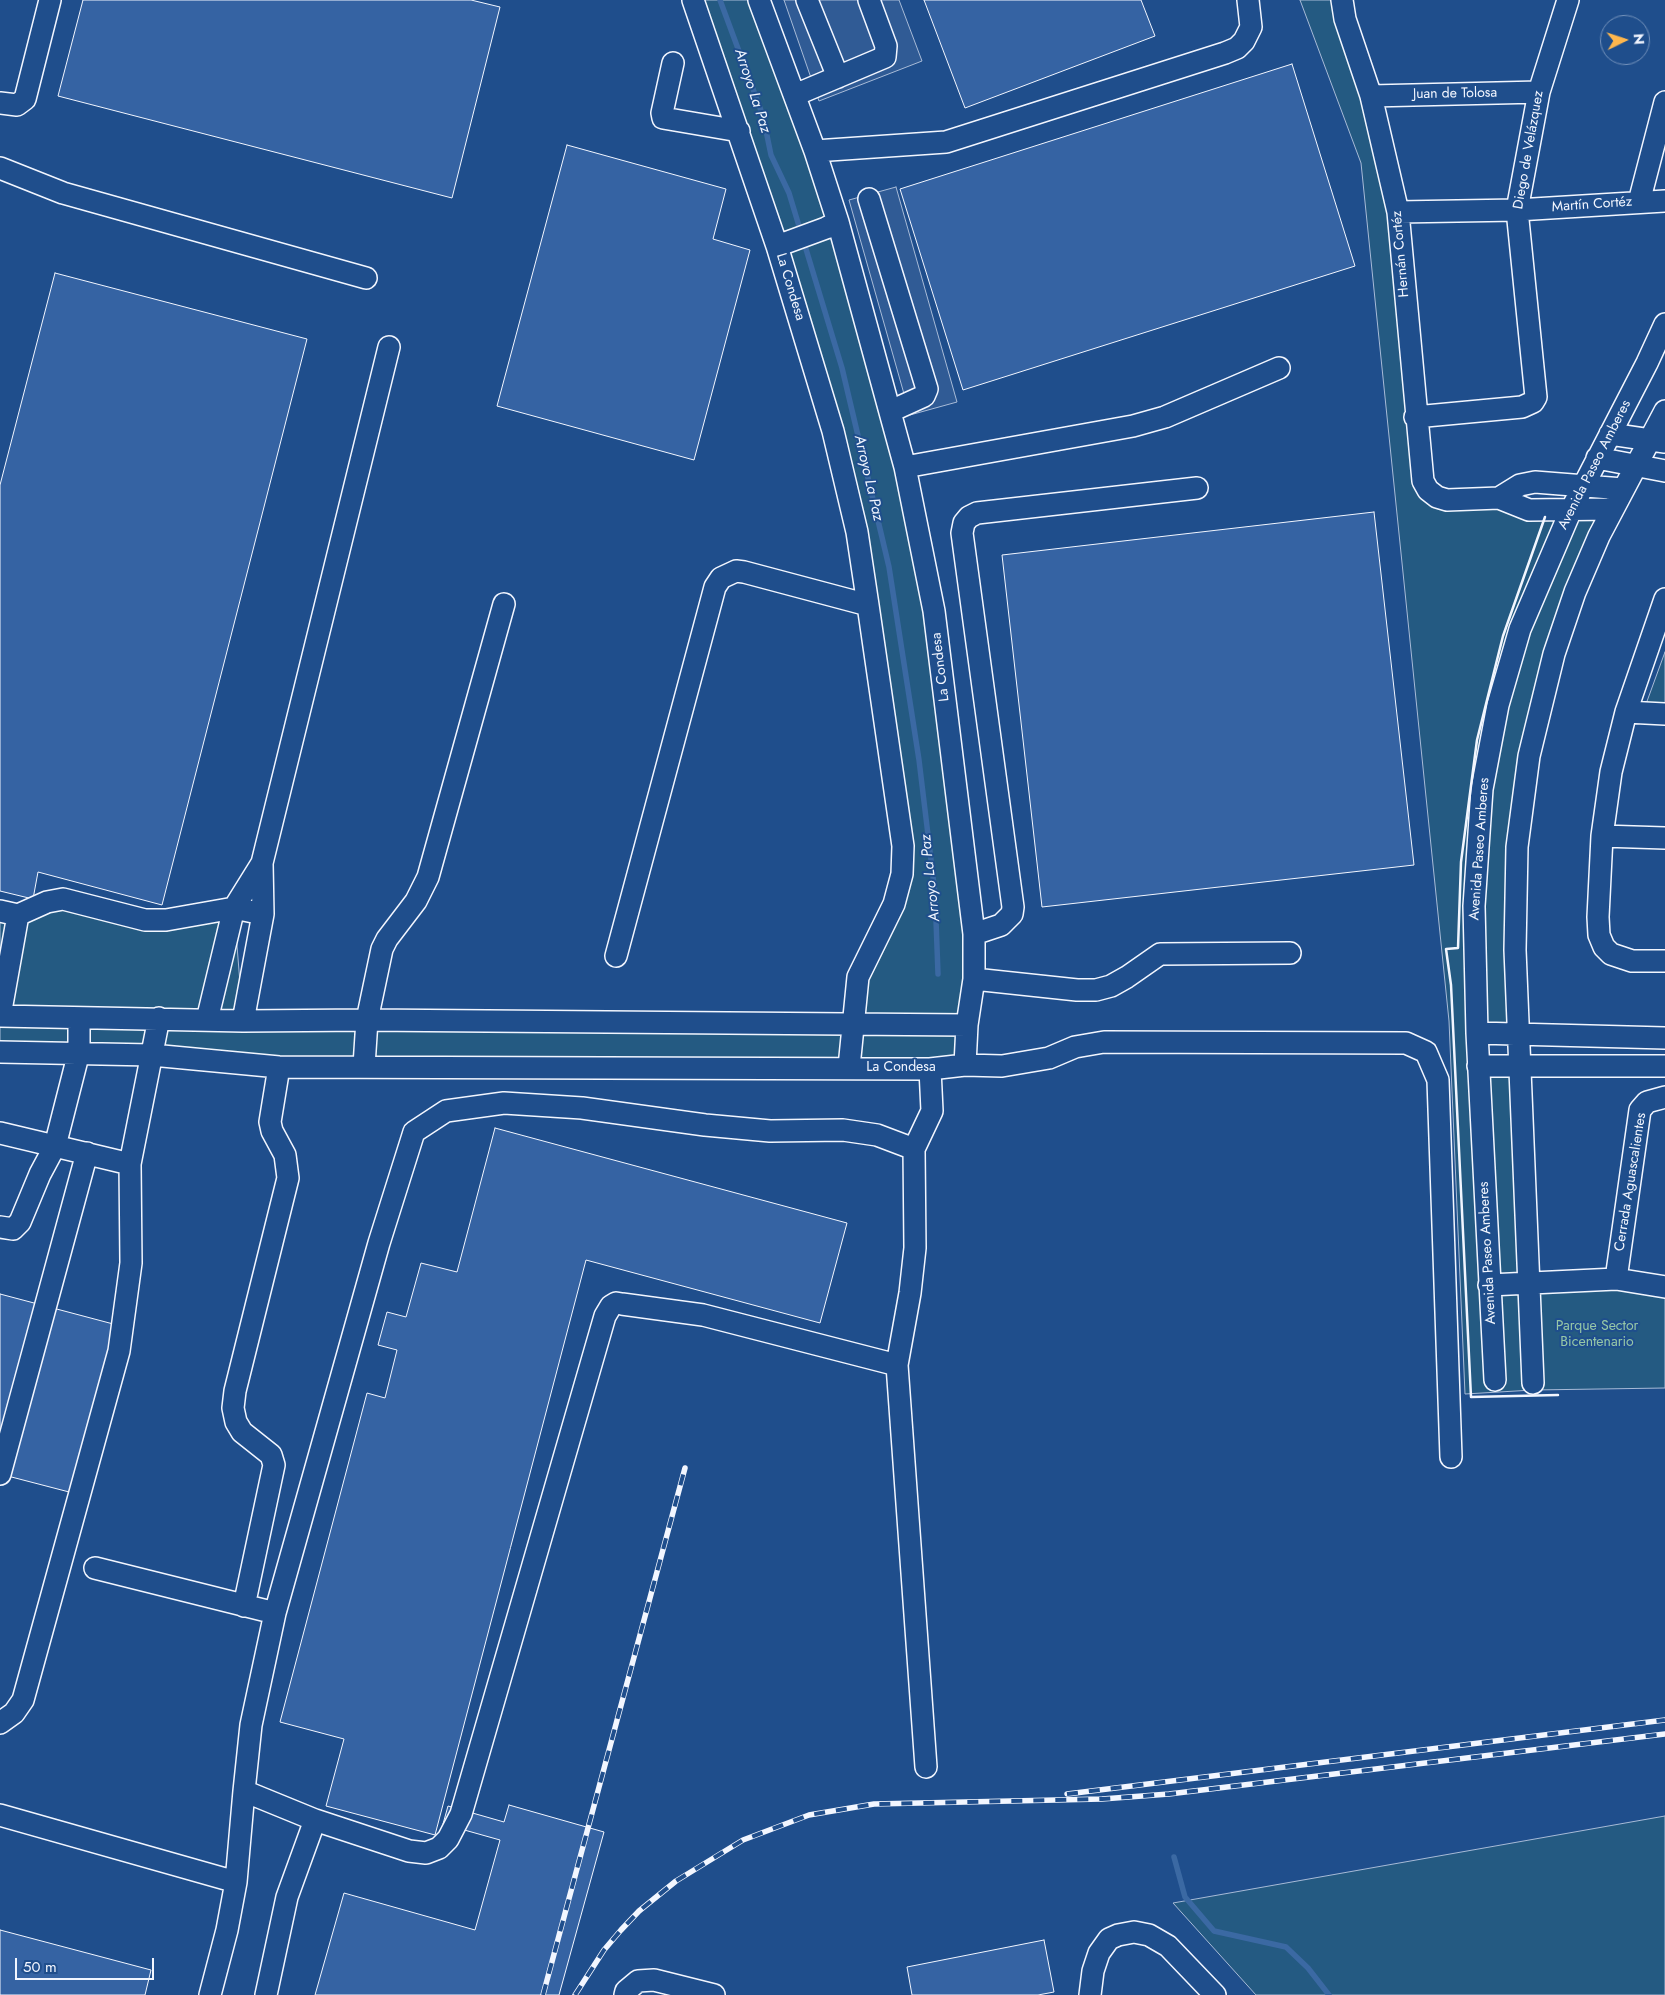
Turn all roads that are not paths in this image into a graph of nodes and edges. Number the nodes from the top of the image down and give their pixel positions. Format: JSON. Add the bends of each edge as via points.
{"nodes":[{"id":1,"x":50,"y":0,"type":"edge"},
{"id":2,"x":693,"y":0,"type":"edge"},
{"id":3,"x":759,"y":0,"type":"edge"},
{"id":4,"x":807,"y":0,"type":"edge"},
{"id":5,"x":869,"y":0,"type":"edge"},
{"id":6,"x":1248,"y":0,"type":"edge"},
{"id":7,"x":1342,"y":0,"type":"edge"},
{"id":8,"x":1568,"y":0,"type":"edge"},
{"id":9,"x":673,"y":63,"type":"dead end"},
{"id":10,"x":838,"y":77,"type":"junction"},
{"id":11,"x":1539,"y":92,"type":"junction"},
{"id":12,"x":795,"y":95,"type":"junction"},
{"id":13,"x":1371,"y":96,"type":"junction"},
{"id":14,"x":1665,"y":102,"type":"edge"},
{"id":15,"x":0,"y":103,"type":"edge"},
{"id":16,"x":739,"y":131,"type":"junction"},
{"id":17,"x":815,"y":150,"type":"junction"},
{"id":18,"x":0,"y":168,"type":"edge"},
{"id":19,"x":869,"y":199,"type":"dead end"},
{"id":20,"x":1665,"y":201,"type":"edge"},
{"id":21,"x":1639,"y":202,"type":"junction"},
{"id":22,"x":1517,"y":210,"type":"junction"},
{"id":23,"x":1398,"y":212,"type":"junction"},
{"id":24,"x":832,"y":225,"type":"junction"},
{"id":25,"x":785,"y":243,"type":"junction"},
{"id":26,"x":366,"y":278,"type":"dead end"},
{"id":27,"x":1665,"y":324,"type":"edge"},
{"id":28,"x":389,"y":347,"type":"dead end"},
{"id":29,"x":1279,"y":368,"type":"dead end"},
{"id":30,"x":891,"y":411,"type":"junction"},
{"id":31,"x":1665,"y":412,"type":"edge"},
{"id":32,"x":1415,"y":417,"type":"junction"},
{"id":33,"x":1610,"y":434,"type":"junction"},
{"id":34,"x":1657,"y":441,"type":"edge"},
{"id":35,"x":1597,"y":458,"type":"junction"},
{"id":36,"x":1636,"y":465,"type":"junction"},
{"id":37,"x":905,"y":467,"type":"junction"},
{"id":38,"x":1665,"y":471,"type":"edge"},
{"id":39,"x":1582,"y":486,"type":"junction"},
{"id":40,"x":1197,"y":488,"type":"dead end"},
{"id":41,"x":1623,"y":489,"type":"junction"},
{"id":42,"x":1499,"y":498,"type":"junction"},
{"id":43,"x":1613,"y":509,"type":"junction"},
{"id":44,"x":1571,"y":510,"type":"junction"},
{"id":45,"x":1665,"y":599,"type":"edge"},
{"id":46,"x":504,"y":604,"type":"dead end"},
{"id":47,"x":868,"y":605,"type":"junction"},
{"id":48,"x":1626,"y":712,"type":"junction"},
{"id":49,"x":1665,"y":714,"type":"edge"},
{"id":50,"x":1602,"y":836,"type":"junction"},
{"id":51,"x":1665,"y":838,"type":"edge"},
{"id":52,"x":262,"y":863,"type":"junction"},
{"id":53,"x":234,"y":908,"type":"junction"},
{"id":54,"x":9,"y":913,"type":"edge"},
{"id":55,"x":263,"y":914,"type":"junction"},
{"id":56,"x":974,"y":934,"type":"junction"},
{"id":57,"x":1290,"y":953,"type":"dead end"},
{"id":58,"x":616,"y":956,"type":"dead end"},
{"id":59,"x":1665,"y":961,"type":"edge"},
{"id":60,"x":974,"y":978,"type":"junction"},
{"id":61,"x":0,"y":1016,"type":"edge"},
{"id":62,"x":80,"y":1018,"type":"junction"},
{"id":63,"x":159,"y":1018,"type":"junction"},
{"id":64,"x":207,"y":1020,"type":"junction"},
{"id":65,"x":367,"y":1020,"type":"junction"},
{"id":66,"x":243,"y":1021,"type":"junction"},
{"id":67,"x":851,"y":1024,"type":"junction"},
{"id":68,"x":967,"y":1025,"type":"junction"},
{"id":69,"x":1477,"y":1033,"type":"junction"},
{"id":70,"x":1518,"y":1033,"type":"junction"},
{"id":71,"x":1665,"y":1038,"type":"edge"},
{"id":72,"x":0,"y":1052,"type":"edge"},
{"id":73,"x":79,"y":1052,"type":"junction"},
{"id":74,"x":152,"y":1055,"type":"junction"},
{"id":75,"x":965,"y":1065,"type":"junction"},
{"id":76,"x":364,"y":1066,"type":"junction"},
{"id":77,"x":1478,"y":1066,"type":"junction"},
{"id":78,"x":1519,"y":1066,"type":"junction"},
{"id":79,"x":1665,"y":1066,"type":"edge"},
{"id":80,"x":279,"y":1067,"type":"junction"},
{"id":81,"x":849,"y":1067,"type":"junction"},
{"id":82,"x":930,"y":1069,"type":"junction"},
{"id":83,"x":1664,"y":1097,"type":"edge"},
{"id":84,"x":0,"y":1133,"type":"edge"},
{"id":85,"x":56,"y":1146,"type":"junction"},
{"id":86,"x":914,"y":1150,"type":"junction"},
{"id":87,"x":87,"y":1153,"type":"junction"},
{"id":88,"x":130,"y":1164,"type":"junction"},
{"id":89,"x":0,"y":1227,"type":"edge"},
{"id":90,"x":1616,"y":1279,"type":"junction"},
{"id":91,"x":1528,"y":1284,"type":"junction"},
{"id":92,"x":1490,"y":1285,"type":"junction"},
{"id":93,"x":1665,"y":1287,"type":"edge"},
{"id":94,"x":897,"y":1365,"type":"junction"},
{"id":95,"x":1496,"y":1380,"type":"dead end"},
{"id":96,"x":1533,"y":1383,"type":"dead end"},
{"id":97,"x":1451,"y":1457,"type":"dead end"},
{"id":98,"x":0,"y":1474,"type":"edge"},
{"id":99,"x":95,"y":1568,"type":"dead end"},
{"id":100,"x":244,"y":1606,"type":"junction"},
{"id":101,"x":275,"y":1613,"type":"junction"},
{"id":102,"x":0,"y":1723,"type":"edge"},
{"id":103,"x":926,"y":1767,"type":"dead end"},
{"id":104,"x":244,"y":1791,"type":"junction"},
{"id":105,"x":0,"y":1815,"type":"edge"},
{"id":106,"x":315,"y":1820,"type":"junction"},
{"id":107,"x":236,"y":1882,"type":"junction"},
{"id":108,"x":210,"y":1995,"type":"edge"},
{"id":109,"x":266,"y":1995,"type":"edge"},
{"id":110,"x":625,"y":1995,"type":"edge"},
{"id":111,"x":714,"y":1995,"type":"edge"},
{"id":112,"x":1090,"y":1995,"type":"edge"},
{"id":113,"x":1215,"y":1995,"type":"edge"}],
"edges":[{"from":1,"to":15,"type":"street","via":[[25,99],[17,105]]},
{"from":2,"to":16,"type":"street","name":"La Condesa"},
{"from":3,"to":12,"type":"street","name":"La Condesa"},
{"from":4,"to":10,"type":"street"},
{"from":5,"to":10,"type":"street","via":[[886,54],[882,59]]},
{"from":6,"to":17,"type":"street","via":[[1251,27],[1237,48],[1225,53],[946,142]]},
{"from":7,"to":13,"type":"street","name":"Hernán Cortéz","via":[[1345,19]]},
{"from":8,"to":11,"type":"street","name":"Diego de Velázquez"},
{"from":9,"to":16,"type":"street","via":[[663,118]]},
{"from":10,"to":12,"type":"street"},
{"from":11,"to":13,"type":"street","name":"Juan de Tolosa"},
{"from":11,"to":22,"type":"street","name":"Diego de Velázquez"},
{"from":12,"to":17,"type":"street","name":"La Condesa"},
{"from":13,"to":23,"type":"street","name":"Hernán Cortéz"},
{"from":14,"to":21,"type":"street"},
{"from":16,"to":25,"type":"street","name":"La Condesa"},
{"from":17,"to":24,"type":"street","name":"La Condesa"},
{"from":18,"to":26,"type":"street","via":[[63,192]]},
{"from":19,"to":30,"type":"street","via":[[927,389],[924,396]]},
{"from":20,"to":21,"type":"street","name":"Martín Cortéz"},
{"from":21,"to":22,"type":"street","name":"Martín Cortéz"},
{"from":22,"to":23,"type":"street","name":"Martín Cortéz"},
{"from":22,"to":32,"type":"street","name":"Diego de Velázquez","via":[[1537,392],[1533,402],[1522,407]]},
{"from":23,"to":32,"type":"street","name":"Hernán Cortéz"},
{"from":24,"to":25,"type":"street"},
{"from":24,"to":30,"type":"street","name":"La Condesa"},
{"from":25,"to":47,"type":"street","name":"La Condesa","via":[[834,431]]},
{"from":27,"to":33,"type":"street","name":"Avenida Paseo Amberes"},
{"from":28,"to":52,"type":"street"},
{"from":29,"to":37,"type":"street","via":[[1201,404],[1157,420]]},
{"from":30,"to":37,"type":"street","name":"La Condesa"},
{"from":31,"to":34,"type":"street"},
{"from":32,"to":42,"type":"street","name":"Hernán Cortéz","via":[[1423,481],[1436,498]]},
{"from":33,"to":34,"type":"street"},
{"from":33,"to":35,"type":"street","name":"Avenida Paseo Amberes"},
{"from":34,"to":36,"type":"street"},
{"from":35,"to":36,"type":"street"},
{"from":35,"to":39,"type":"street","name":"Avenida Paseo Amberes"},
{"from":36,"to":38,"type":"street"},
{"from":36,"to":41,"type":"street"},
{"from":37,"to":56,"type":"street","name":"La Condesa","via":[[934,611]]},
{"from":39,"to":41,"type":"street"},
{"from":39,"to":42,"type":"street","via":[[1526,483]]},
{"from":39,"to":44,"type":"street","name":"Avenida Paseo Amberes"},
{"from":40,"to":56,"type":"street","via":[[977,513],[964,523],[963,543],[1013,907],[1012,914],[1001,925]]},
{"from":41,"to":43,"type":"street"},
{"from":42,"to":44,"type":"street","via":[[1529,510]]},
{"from":43,"to":44,"type":"street"},
{"from":43,"to":70,"type":"street","via":[[1574,592],[1554,654],[1530,752],[1517,847],[1515,950]]},
{"from":44,"to":69,"type":"street","name":"Avenida Paseo Amberes","via":[[1520,629],[1498,705],[1484,780],[1474,906]]},
{"from":45,"to":48,"type":"street"},
{"from":46,"to":65,"type":"street","via":[[437,853],[416,901],[382,949]]},
{"from":47,"to":58,"type":"street","via":[[736,571],[721,578],[714,587]]},
{"from":47,"to":67,"type":"street","name":"La Condesa","via":[[903,846],[902,874],[894,904],[858,977]]},
{"from":48,"to":49,"type":"street"},
{"from":48,"to":50,"type":"street"},
{"from":50,"to":51,"type":"street"},
{"from":50,"to":59,"type":"street","via":[[1598,917],[1604,947],[1611,954],[1632,961]]},
{"from":52,"to":53,"type":"street"},
{"from":52,"to":55,"type":"street"},
{"from":53,"to":54,"type":"street","via":[[156,921],[63,899]]},
{"from":53,"to":55,"type":"street"},
{"from":53,"to":64,"type":"street"},
{"from":54,"to":61,"type":"street"},
{"from":55,"to":66,"type":"street"},
{"from":56,"to":60,"type":"street","name":"La Condesa"},
{"from":57,"to":60,"type":"street","via":[[1160,954],[1128,977],[1096,990]]},
{"from":60,"to":68,"type":"street","name":"La Condesa"},
{"from":61,"to":62,"type":"street"},
{"from":62,"to":63,"type":"street"},
{"from":62,"to":73,"type":"street"},
{"from":63,"to":64,"type":"street"},
{"from":63,"to":74,"type":"street"},
{"from":64,"to":66,"type":"street"},
{"from":65,"to":66,"type":"street"},
{"from":65,"to":67,"type":"street"},
{"from":65,"to":76,"type":"street"},
{"from":67,"to":68,"type":"street"},
{"from":67,"to":81,"type":"street","name":"La Condesa"},
{"from":68,"to":75,"type":"street","name":"La Condesa"},
{"from":69,"to":70,"type":"street"},
{"from":69,"to":77,"type":"street","name":"Avenida Paseo Amberes"},
{"from":70,"to":71,"type":"street"},
{"from":70,"to":78,"type":"street"},
{"from":72,"to":73,"type":"street"},
{"from":73,"to":74,"type":"street"},
{"from":73,"to":85,"type":"street"},
{"from":74,"to":80,"type":"street"},
{"from":74,"to":88,"type":"street"},
{"from":75,"to":82,"type":"street","name":"La Condesa"},
{"from":75,"to":97,"type":"street","via":[[1002,1066],[1049,1058],[1076,1047],[1104,1042],[1406,1042],[1426,1052],[1438,1080]]},
{"from":76,"to":80,"type":"street"},
{"from":76,"to":81,"type":"street"},
{"from":77,"to":78,"type":"street"},
{"from":77,"to":92,"type":"street","name":"Avenida Paseo Amberes"},
{"from":78,"to":79,"type":"street"},
{"from":78,"to":91,"type":"street"},
{"from":80,"to":100,"type":"street","via":[[270,1122],[285,1155],[288,1178],[233,1408],[242,1432],[271,1456],[274,1465]]},
{"from":81,"to":82,"type":"street","name":"La Condesa"},
{"from":82,"to":86,"type":"street","via":[[932,1111]]},
{"from":83,"to":90,"type":"street","name":"Cerrada Aguascalientes","via":[[1647,1102],[1640,1110]]},
{"from":84,"to":85,"type":"street"},
{"from":85,"to":87,"type":"street"},
{"from":85,"to":89,"type":"street","via":[[20,1222],[9,1230]]},
{"from":86,"to":94,"type":"street","via":[[915,1248]]},
{"from":86,"to":101,"type":"street","via":[[878,1135],[843,1130],[770,1131],[582,1108],[504,1104],[446,1111],[414,1132]]},
{"from":87,"to":88,"type":"street"},
{"from":87,"to":98,"type":"street"},
{"from":88,"to":102,"type":"street","via":[[131,1263],[119,1351],[22,1700],[14,1713]]},
{"from":90,"to":91,"type":"street"},
{"from":90,"to":93,"type":"street"},
{"from":91,"to":92,"type":"street"},
{"from":91,"to":96,"type":"street"},
{"from":92,"to":95,"type":"street","name":"Avenida Paseo Amberes"},
{"from":94,"to":103,"type":"street"},
{"from":94,"to":106,"type":"street","via":[[703,1315],[616,1303],[611,1306],[605,1316],[455,1828],[439,1848],[426,1853],[409,1851]]},
{"from":99,"to":100,"type":"street"},
{"from":100,"to":101,"type":"street"},
{"from":101,"to":104,"type":"street","via":[[251,1725]]},
{"from":104,"to":106,"type":"street"},
{"from":104,"to":107,"type":"street"},
{"from":105,"to":107,"type":"street"},
{"from":106,"to":109,"type":"street","via":[[287,1898]]},
{"from":107,"to":108,"type":"street"},
{"from":110,"to":111,"type":"street","via":[[638,1982],[654,1980]]},
{"from":112,"to":113,"type":"street","via":[[1099,1953],[1109,1939],[1134,1932],[1149,1935],[1168,1946]]}]}
